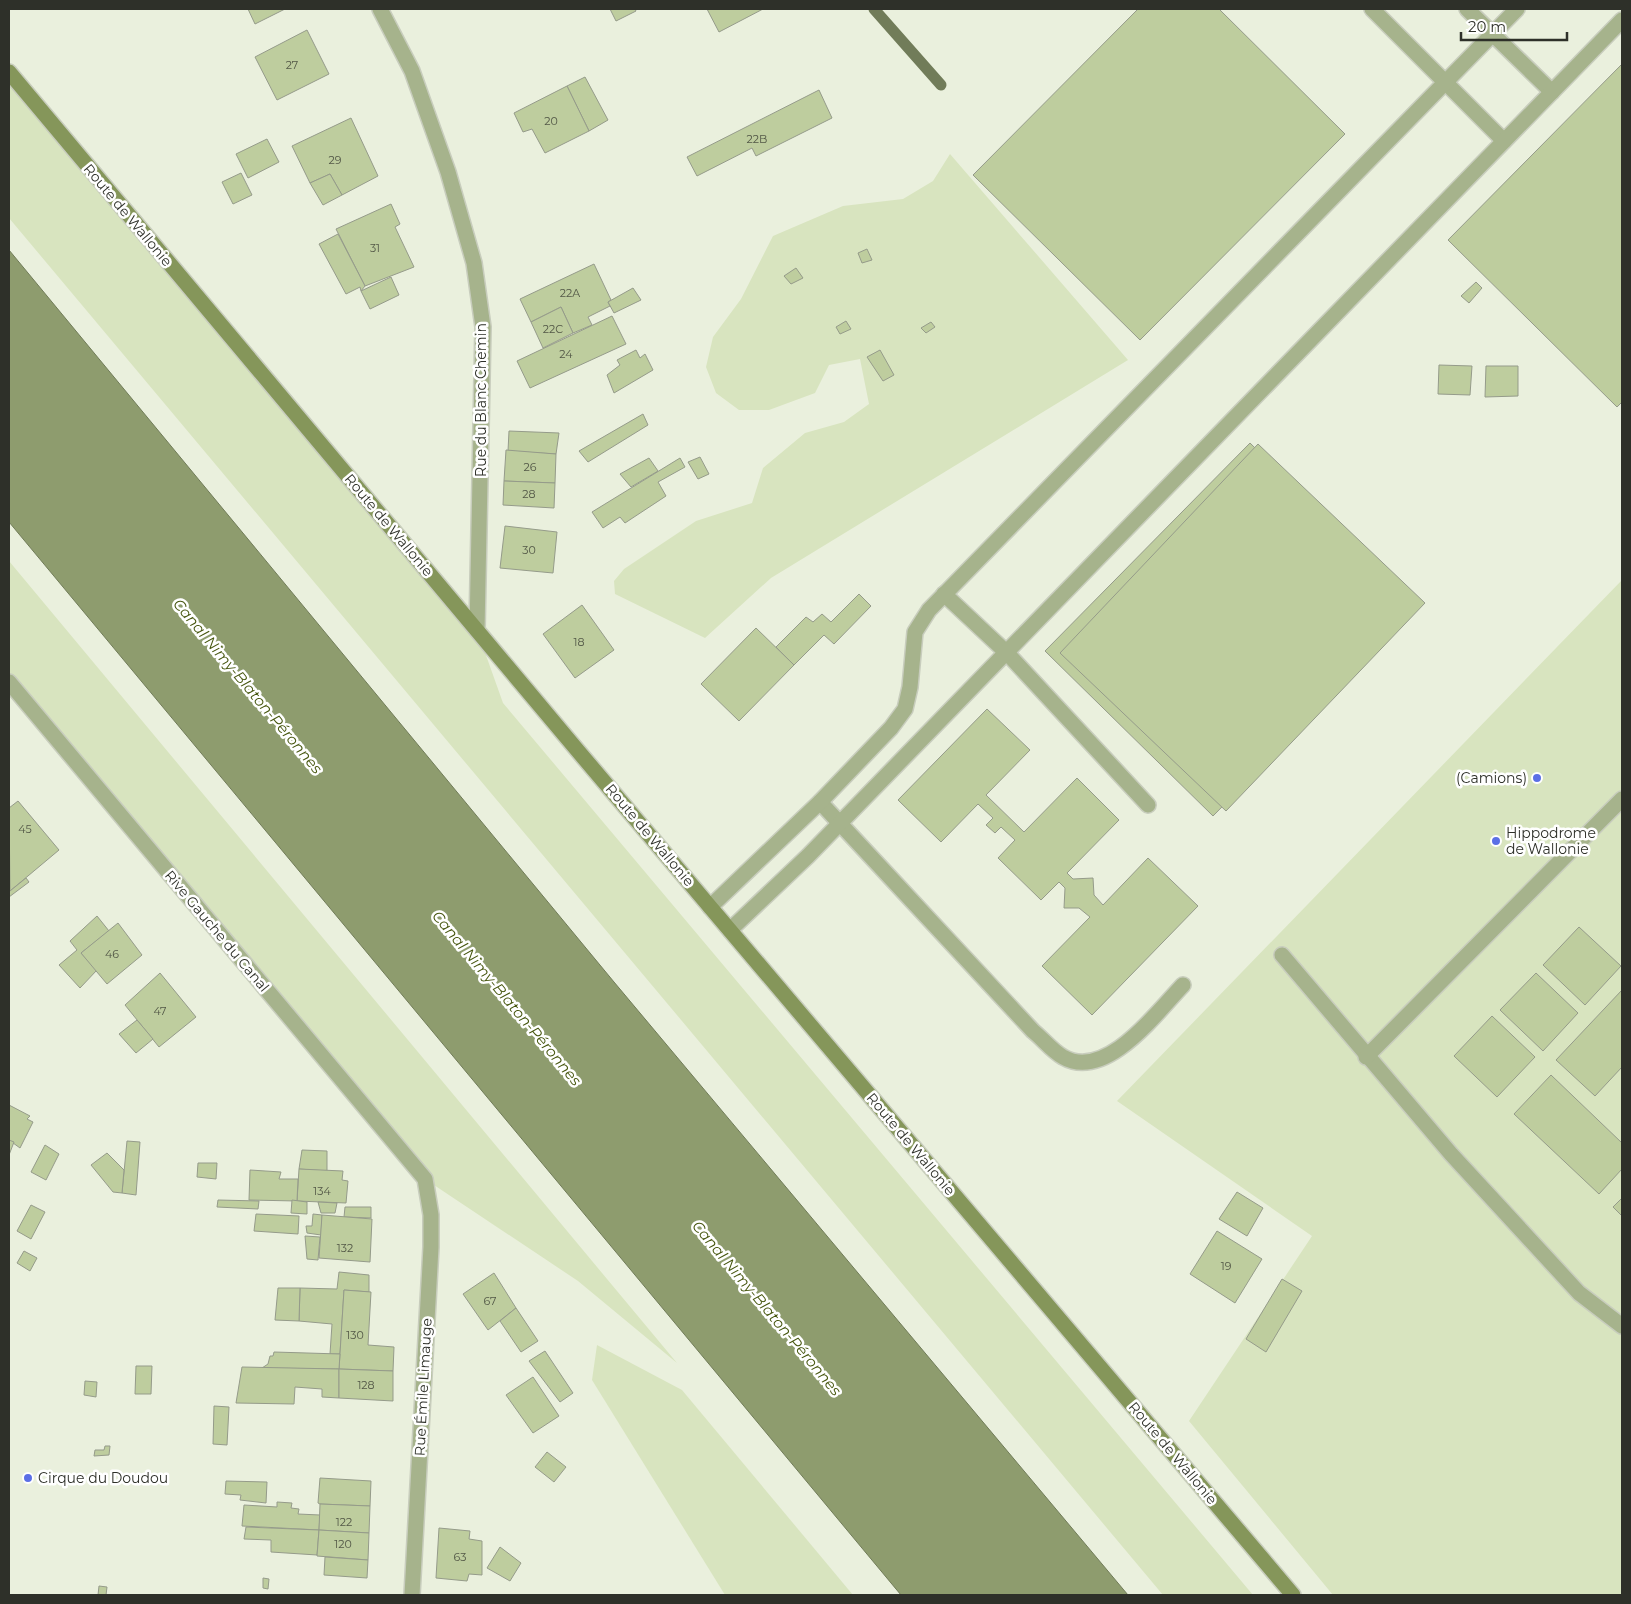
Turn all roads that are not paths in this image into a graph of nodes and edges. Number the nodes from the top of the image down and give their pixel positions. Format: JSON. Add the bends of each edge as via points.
{"nodes":[{"id":1,"x":380,"y":9,"type":"edge"},
{"id":2,"x":1372,"y":9,"type":"edge"},
{"id":3,"x":1467,"y":9,"type":"edge"},
{"id":4,"x":1517,"y":9,"type":"edge"},
{"id":5,"x":1622,"y":20,"type":"edge"},
{"id":6,"x":1492,"y":34,"type":"junction"},
{"id":7,"x":9,"y":72,"type":"edge"},
{"id":8,"x":1444,"y":83,"type":"junction"},
{"id":9,"x":1552,"y":92,"type":"junction"},
{"id":10,"x":1504,"y":141,"type":"junction"},
{"id":11,"x":944,"y":594,"type":"junction"},
{"id":12,"x":478,"y":630,"type":"junction"},
{"id":13,"x":1007,"y":653,"type":"junction"},
{"id":14,"x":9,"y":682,"type":"edge"},
{"id":15,"x":15,"y":699,"type":"edge"},
{"id":16,"x":1622,"y":798,"type":"edge"},
{"id":17,"x":820,"y":802,"type":"junction"},
{"id":18,"x":1148,"y":805,"type":"dead end"},
{"id":19,"x":839,"y":823,"type":"junction"},
{"id":20,"x":710,"y":907,"type":"junction"},
{"id":21,"x":730,"y":930,"type":"junction"},
{"id":22,"x":1282,"y":955,"type":"dead end"},
{"id":23,"x":1183,"y":985,"type":"dead end"},
{"id":24,"x":1366,"y":1056,"type":"junction"},
{"id":25,"x":425,"y":1179,"type":"joint"},
{"id":26,"x":1622,"y":1326,"type":"edge"},
{"id":27,"x":412,"y":1595,"type":"edge"},
{"id":28,"x":1293,"y":1595,"type":"edge"}],
"edges":[{"from":1,"to":12,"type":"street","name":"Rue du Blanc Chemin","via":[[412,71],[448,172],[474,263],[483,327]]},
{"from":2,"to":8,"type":"street"},
{"from":3,"to":6,"type":"street"},
{"from":4,"to":6,"type":"street"},
{"from":5,"to":9,"type":"street"},
{"from":6,"to":8,"type":"street"},
{"from":6,"to":9,"type":"street"},
{"from":7,"to":12,"type":"main road","name":"Route de Wallonie"},
{"from":8,"to":10,"type":"street"},
{"from":8,"to":11,"type":"street"},
{"from":9,"to":10,"type":"street"},
{"from":10,"to":13,"type":"street"},
{"from":11,"to":13,"type":"street"},
{"from":11,"to":17,"type":"street","via":[[915,632],[905,710]]},
{"from":12,"to":20,"type":"main road","name":"Route de Wallonie"},
{"from":13,"to":18,"type":"street"},
{"from":13,"to":19,"type":"street"},
{"from":14,"to":15,"type":"street","name":"Rive Gauche du Canal"},
{"from":15,"to":25,"type":"street","name":"Rive Gauche du Canal"},
{"from":16,"to":24,"type":"street"},
{"from":17,"to":19,"type":"street"},
{"from":17,"to":20,"type":"street"},
{"from":19,"to":21,"type":"street"},
{"from":19,"to":23,"type":"street","via":[[1033,1032],[1063,1057],[1087,1062],[1109,1056],[1127,1043]]},
{"from":20,"to":21,"type":"main road","name":"Route de Wallonie"},
{"from":21,"to":28,"type":"main road","name":"Route de Wallonie"},
{"from":22,"to":24,"type":"street"},
{"from":24,"to":26,"type":"street","via":[[1579,1293]]},
{"from":25,"to":27,"type":"street","name":"Rue Émile Limauge","via":[[431,1215],[431,1247]]}]}
